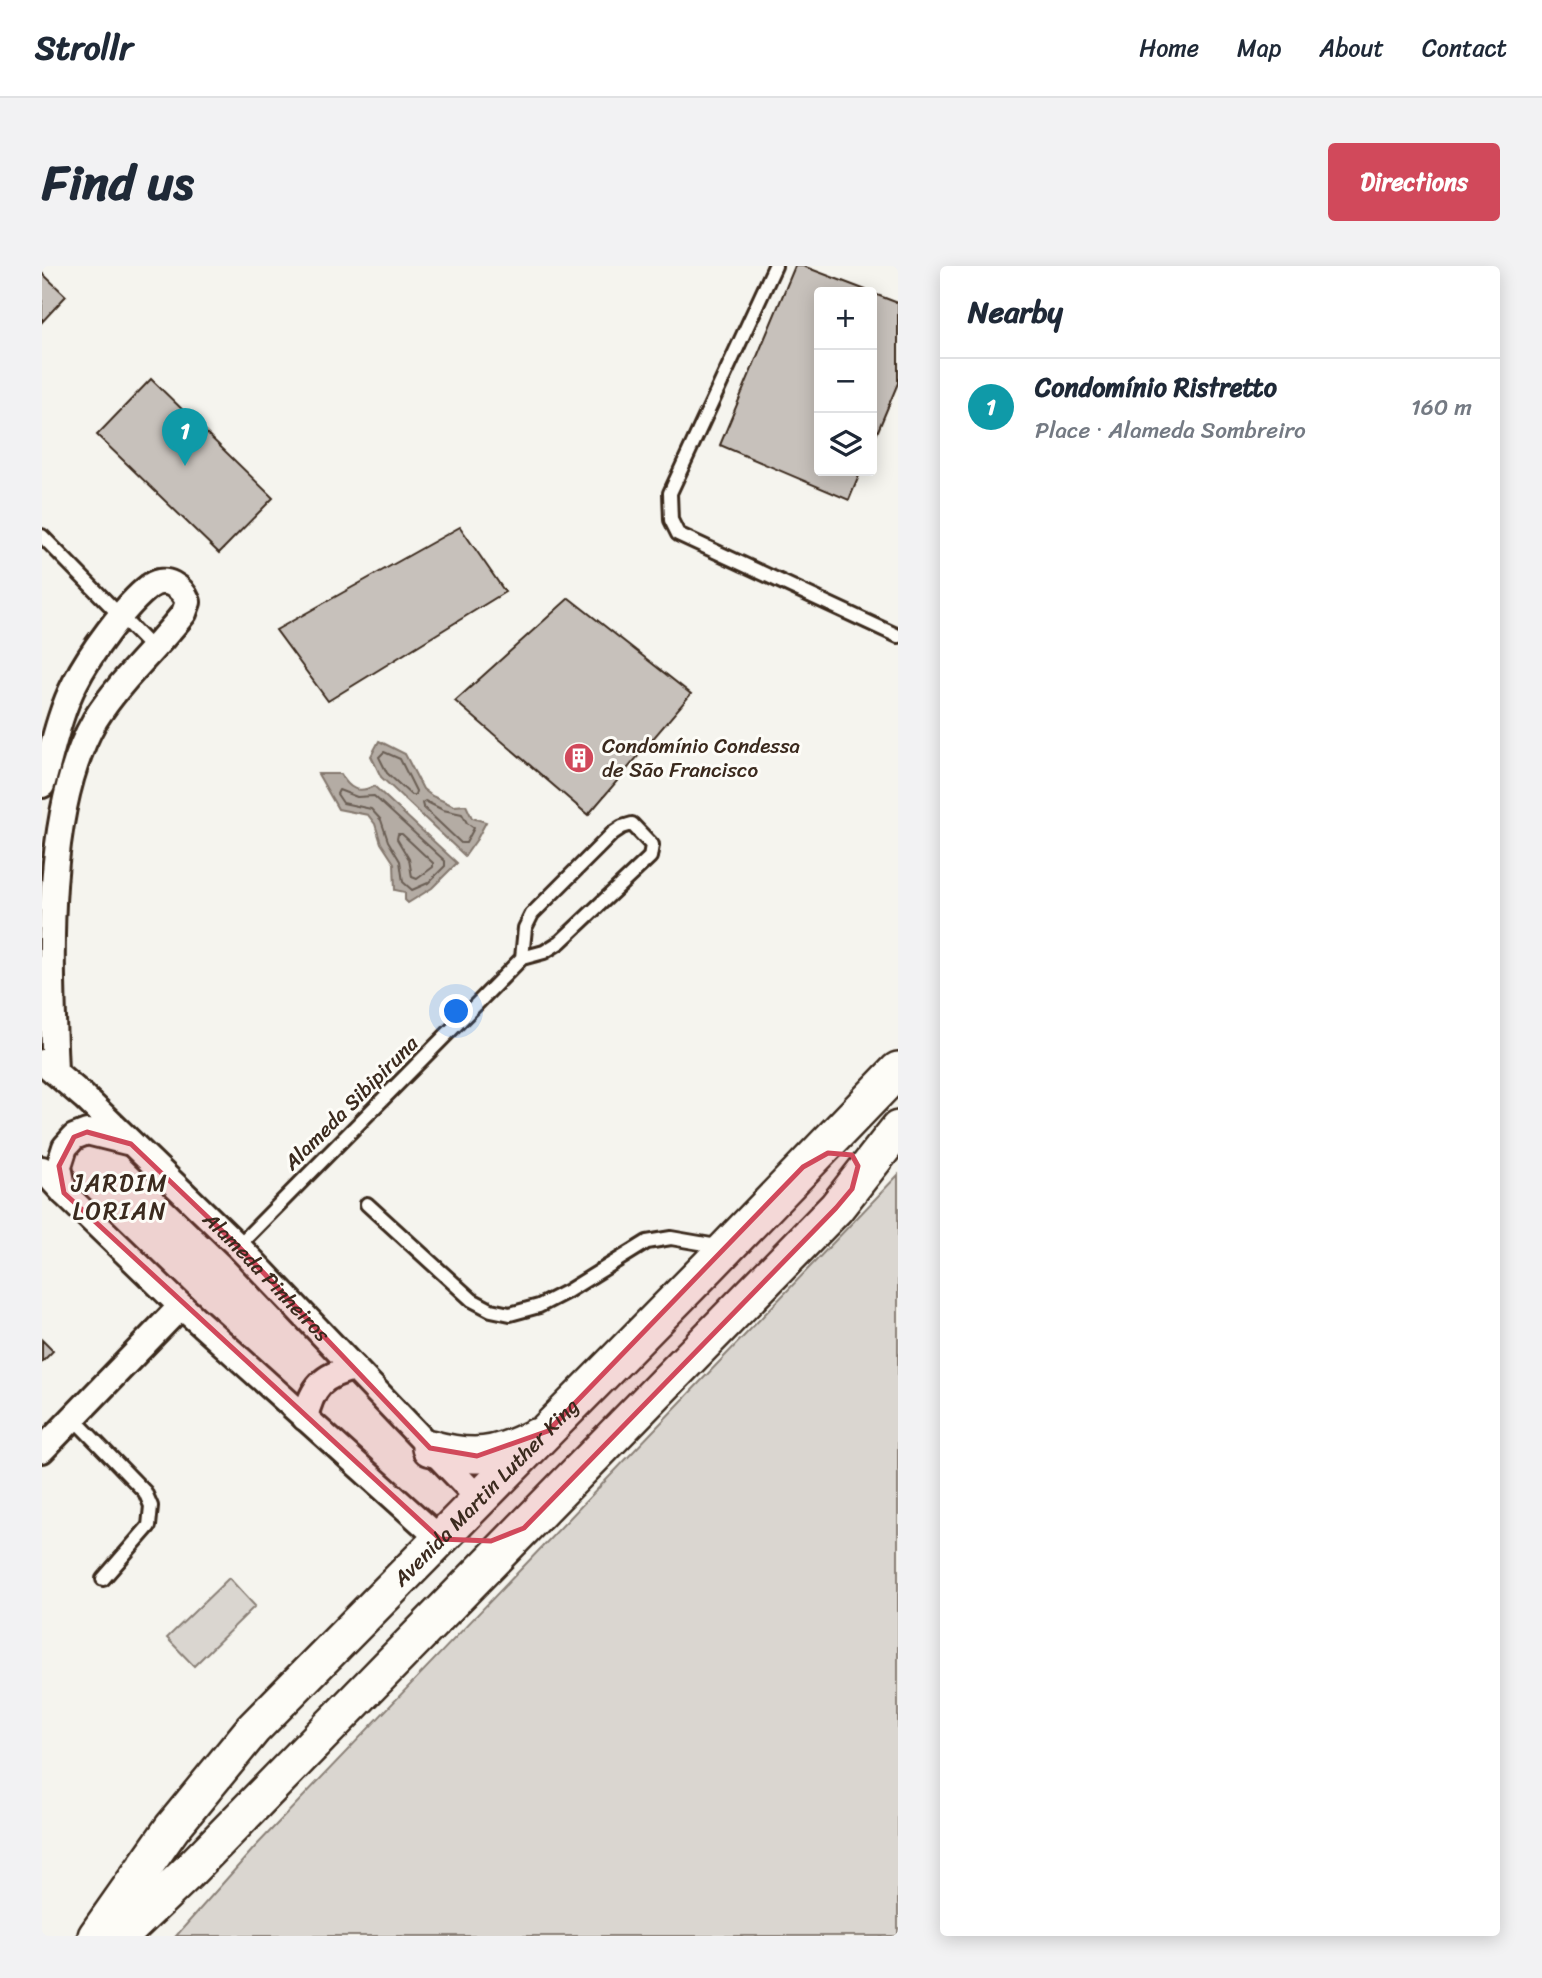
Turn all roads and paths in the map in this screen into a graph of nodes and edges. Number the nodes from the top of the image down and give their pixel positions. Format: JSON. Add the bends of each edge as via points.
{"nodes":[{"id":1,"x":775,"y":266,"type":"edge"},
{"id":2,"x":42,"y":536,"type":"edge"},
{"id":3,"x":121,"y":615,"type":"junction"},
{"id":4,"x":898,"y":636,"type":"edge"},
{"id":5,"x":153,"y":649,"type":"junction"},
{"id":6,"x":84,"y":667,"type":"junction"},
{"id":7,"x":113,"y":694,"type":"junction"},
{"id":8,"x":42,"y":785,"type":"edge"},
{"id":9,"x":522,"y":958,"type":"junction"},
{"id":10,"x":49,"y":1067,"type":"edge"},
{"id":11,"x":898,"y":1070,"type":"edge"},
{"id":12,"x":898,"y":1129,"type":"edge"},
{"id":13,"x":131,"y":1144,"type":"junction"},
{"id":14,"x":803,"y":1167,"type":"junction"},
{"id":15,"x":42,"y":1169,"type":"edge"},
{"id":16,"x":852,"y":1189,"type":"junction"},
{"id":17,"x":64,"y":1193,"type":"junction"},
{"id":18,"x":367,"y":1204,"type":"dead end"},
{"id":19,"x":238,"y":1246,"type":"junction"},
{"id":20,"x":727,"y":1247,"type":"junction"},
{"id":21,"x":181,"y":1306,"type":"junction"},
{"id":22,"x":354,"y":1368,"type":"junction"},
{"id":23,"x":305,"y":1418,"type":"junction"},
{"id":24,"x":73,"y":1419,"type":"junction"},
{"id":25,"x":548,"y":1431,"type":"junction"},
{"id":26,"x":430,"y":1448,"type":"junction"},
{"id":27,"x":42,"y":1450,"type":"edge"},
{"id":28,"x":480,"y":1500,"type":"junction"},
{"id":29,"x":440,"y":1539,"type":"junction"},
{"id":30,"x":487,"y":1555,"type":"junction"},
{"id":31,"x":103,"y":1579,"type":"dead end"},
{"id":32,"x":96,"y":1936,"type":"edge"},
{"id":33,"x":121,"y":1936,"type":"edge"}],
"edges":[{"from":1,"to":4,"type":"lane","via":[[670,493],[671,520],[678,534]]},
{"from":2,"to":3,"type":"lane"},
{"from":3,"to":5,"type":"lane"},
{"from":3,"to":5,"type":"street","via":[[152,585],[170,582],[179,587],[188,602],[184,612]]},
{"from":3,"to":6,"type":"street"},
{"from":5,"to":7,"type":"street"},
{"from":6,"to":7,"type":"street"},
{"from":6,"to":8,"type":"street","via":[[66,702]]},
{"from":7,"to":10,"type":"street","via":[[82,747],[62,816],[51,917]]},
{"from":9,"to":9,"type":"lane","via":[[560,942],[650,857],[652,845],[639,830],[632,824],[613,833],[532,914],[525,928]]},
{"from":9,"to":19,"type":"lane","name":"Alameda Sibipiruna"},
{"from":10,"to":13,"type":"street","name":"Alameda Pinheiros"},
{"from":11,"to":14,"type":"main road","name":"Avenida Martin Luther King"},
{"from":12,"to":16,"type":"main road"},
{"from":13,"to":17,"type":"street","via":[[88,1132],[74,1137],[59,1166]]},
{"from":13,"to":19,"type":"street","name":"Alameda Pinheiros"},
{"from":14,"to":16,"type":"main road","via":[[828,1153],[847,1151],[858,1166]]},
{"from":14,"to":20,"type":"main road","name":"Avenida Martin Luther King"},
{"from":15,"to":17,"type":"street"},
{"from":16,"to":30,"type":"main road","via":[[524,1528]]},
{"from":17,"to":21,"type":"street"},
{"from":18,"to":20,"type":"lane","via":[[472,1300],[510,1314],[568,1291],[647,1242],[671,1238]]},
{"from":19,"to":22,"type":"street","name":"Alameda Pinheiros"},
{"from":20,"to":25,"type":"main road","name":"Avenida Martin Luther King"},
{"from":21,"to":23,"type":"street"},
{"from":21,"to":24,"type":"street"},
{"from":22,"to":23,"type":"street","via":[[320,1382]]},
{"from":22,"to":26,"type":"street","name":"Alameda Pinheiros"},
{"from":23,"to":29,"type":"street"},
{"from":24,"to":27,"type":"street"},
{"from":24,"to":31,"type":"lane","via":[[145,1492],[150,1506],[149,1526]]},
{"from":25,"to":26,"type":"main road","via":[[495,1454],[457,1455]]},
{"from":25,"to":28,"type":"main road","name":"Avenida Martin Luther King"},
{"from":26,"to":28,"type":"street","name":"Alameda Pinheiros"},
{"from":28,"to":29,"type":"main road","name":"Avenida Martin Luther King"},
{"from":28,"to":30,"type":"main road","via":[[491,1526]]},
{"from":29,"to":30,"type":"main road","via":[[475,1543]]},
{"from":29,"to":32,"type":"main road","name":"Avenida Martin Luther King","via":[[253,1729],[172,1828]]},
{"from":30,"to":33,"type":"main road","via":[[187,1873]]}]}
